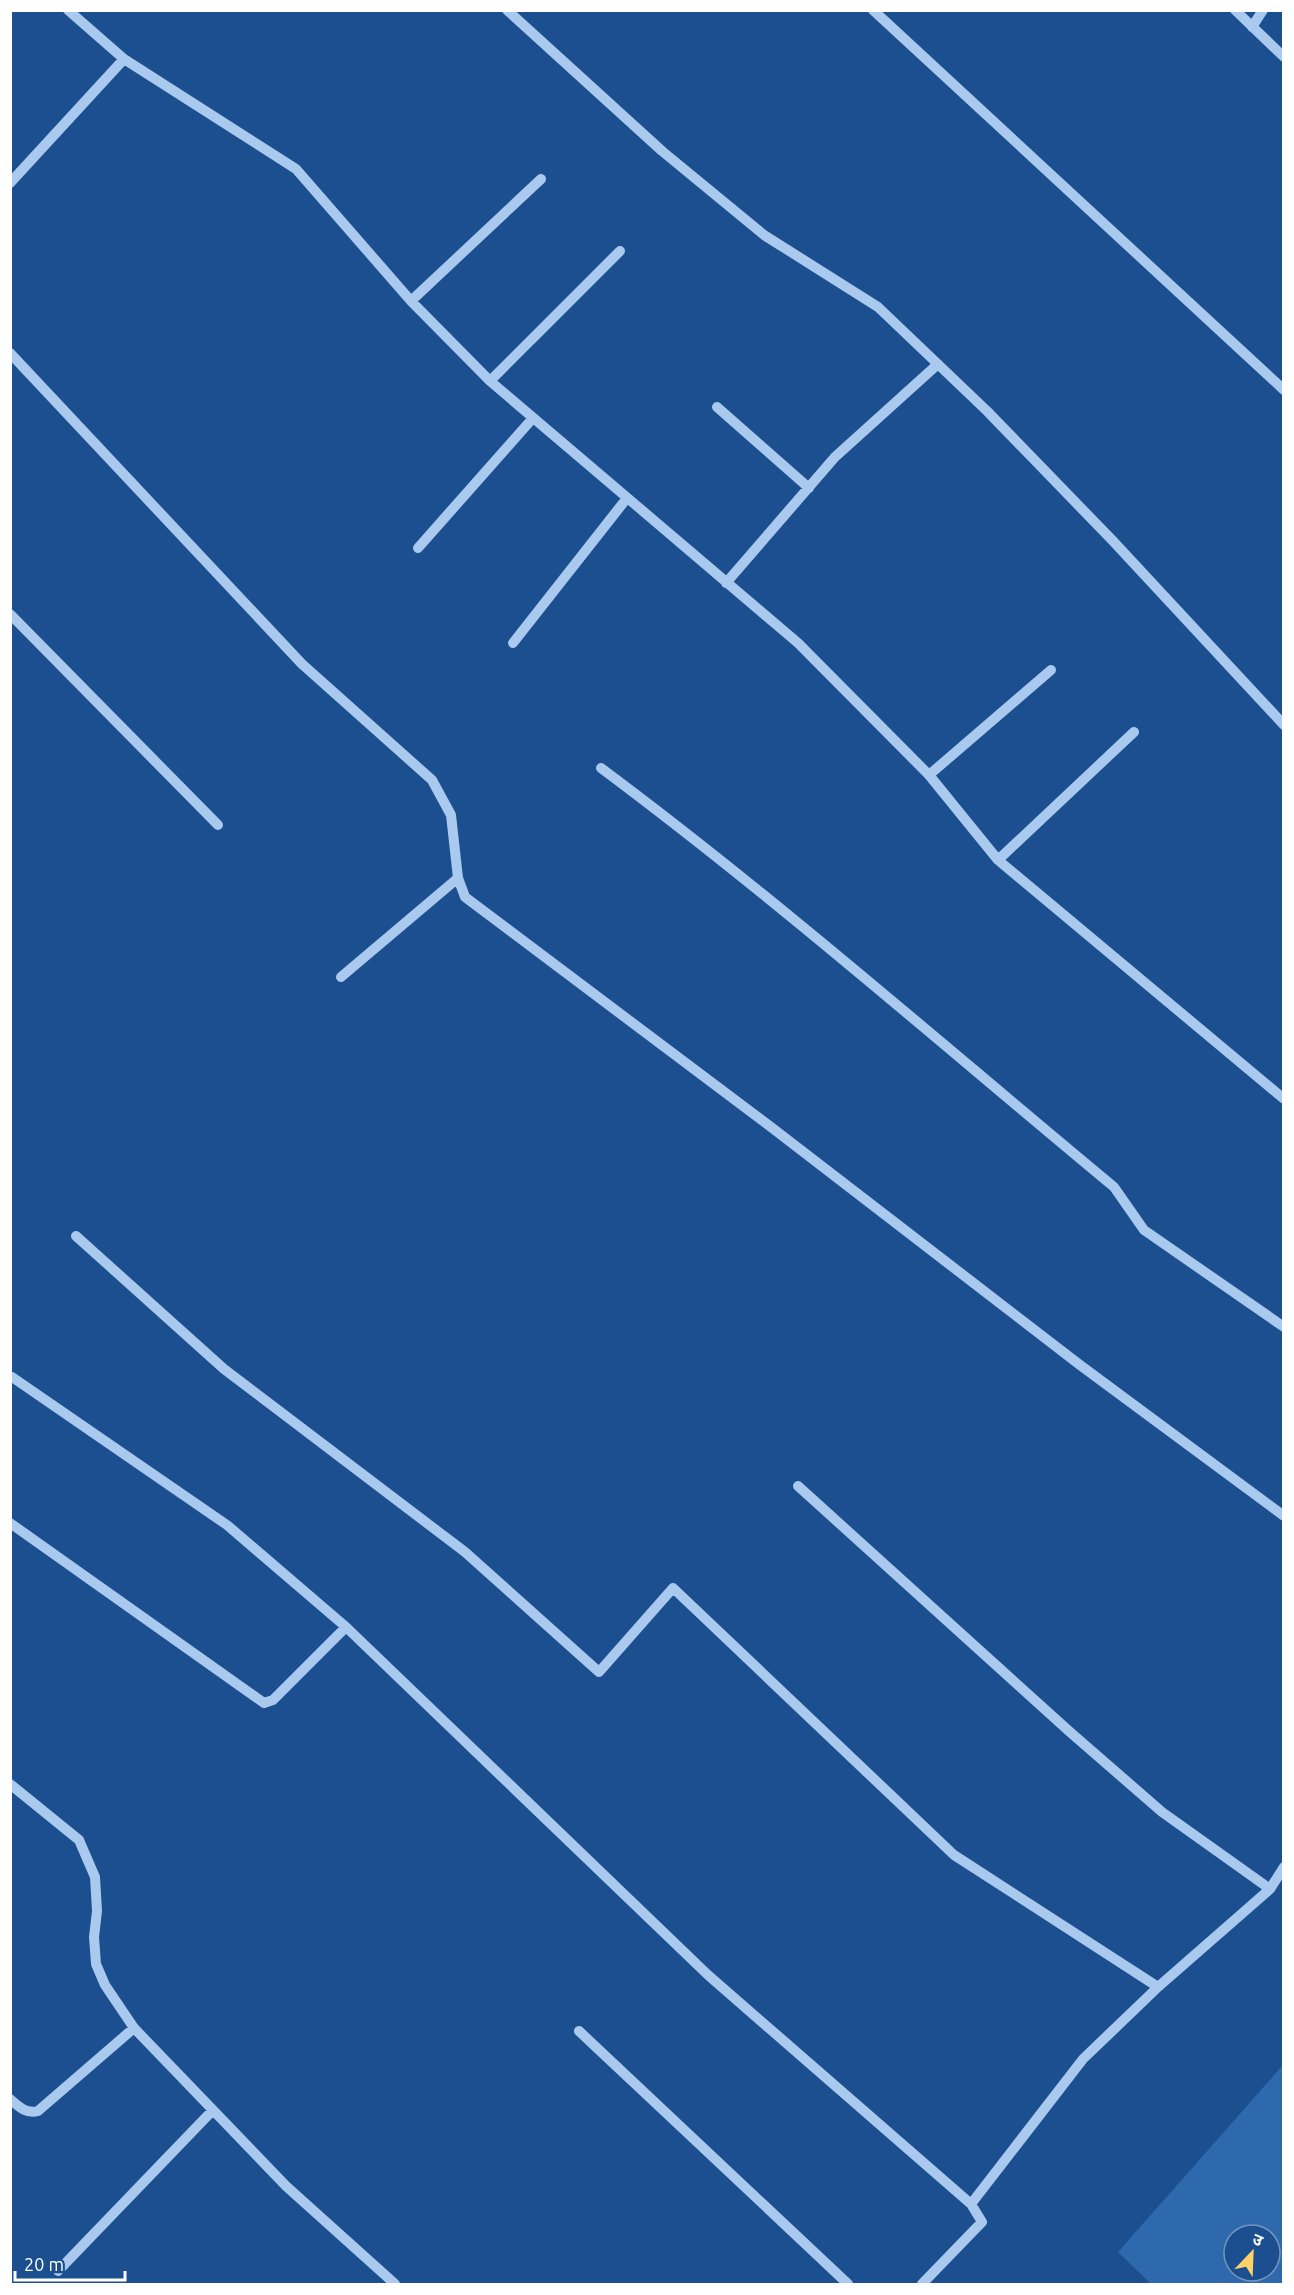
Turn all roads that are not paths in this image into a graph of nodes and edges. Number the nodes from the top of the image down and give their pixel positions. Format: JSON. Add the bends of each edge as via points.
{"nodes":[{"id":1,"x":68,"y":10,"type":"edge"},
{"id":2,"x":507,"y":10,"type":"edge"},
{"id":3,"x":873,"y":10,"type":"edge"},
{"id":4,"x":1235,"y":10,"type":"edge"},
{"id":5,"x":1263,"y":10,"type":"edge"},
{"id":6,"x":1252,"y":27,"type":"junction"},
{"id":7,"x":1284,"y":57,"type":"edge"},
{"id":8,"x":124,"y":59,"type":"junction"},
{"id":9,"x":541,"y":179,"type":"dead end"},
{"id":10,"x":10,"y":183,"type":"edge"},
{"id":11,"x":620,"y":251,"type":"dead end"},
{"id":12,"x":411,"y":301,"type":"junction"},
{"id":13,"x":10,"y":353,"type":"edge"},
{"id":14,"x":938,"y":364,"type":"junction"},
{"id":15,"x":490,"y":381,"type":"junction"},
{"id":16,"x":1284,"y":390,"type":"edge"},
{"id":17,"x":717,"y":407,"type":"dead end"},
{"id":18,"x":533,"y":418,"type":"junction"},
{"id":19,"x":809,"y":488,"type":"junction"},
{"id":20,"x":627,"y":498,"type":"junction"},
{"id":21,"x":418,"y":548,"type":"dead end"},
{"id":22,"x":726,"y":583,"type":"junction"},
{"id":23,"x":10,"y":614,"type":"edge"},
{"id":24,"x":513,"y":642,"type":"dead end"},
{"id":25,"x":1051,"y":670,"type":"dead end"},
{"id":26,"x":1284,"y":725,"type":"edge"},
{"id":27,"x":1134,"y":732,"type":"dead end"},
{"id":28,"x":601,"y":768,"type":"dead end"},
{"id":29,"x":929,"y":775,"type":"junction"},
{"id":30,"x":218,"y":825,"type":"dead end"},
{"id":31,"x":998,"y":860,"type":"junction"},
{"id":32,"x":458,"y":878,"type":"junction"},
{"id":33,"x":341,"y":976,"type":"dead end"},
{"id":34,"x":1284,"y":1099,"type":"edge"},
{"id":35,"x":76,"y":1236,"type":"dead end"},
{"id":36,"x":1284,"y":1327,"type":"edge"},
{"id":37,"x":12,"y":1377,"type":"dead end"},
{"id":38,"x":798,"y":1486,"type":"dead end"},
{"id":39,"x":1284,"y":1516,"type":"edge"},
{"id":40,"x":10,"y":1523,"type":"edge"},
{"id":41,"x":346,"y":1627,"type":"junction"},
{"id":42,"x":10,"y":1784,"type":"edge"},
{"id":43,"x":1284,"y":1867,"type":"edge"},
{"id":44,"x":1270,"y":1888,"type":"junction"},
{"id":45,"x":1158,"y":1987,"type":"junction"},
{"id":46,"x":134,"y":2028,"type":"junction"},
{"id":47,"x":579,"y":2031,"type":"dead end"},
{"id":48,"x":10,"y":2099,"type":"edge"},
{"id":49,"x":213,"y":2110,"type":"junction"},
{"id":50,"x":971,"y":2204,"type":"junction"},
{"id":51,"x":58,"y":2271,"type":"dead end"},
{"id":52,"x":395,"y":2284,"type":"edge"},
{"id":53,"x":848,"y":2284,"type":"edge"},
{"id":54,"x":922,"y":2284,"type":"edge"}],
"edges":[{"from":1,"to":8,"type":"street"},
{"from":2,"to":14,"type":"street","via":[[662,151],[738,214],[764,235],[878,307]]},
{"from":3,"to":16,"type":"street"},
{"from":4,"to":6,"type":"street"},
{"from":5,"to":6,"type":"street"},
{"from":6,"to":7,"type":"street"},
{"from":8,"to":10,"type":"street"},
{"from":8,"to":12,"type":"street","via":[[296,169]]},
{"from":9,"to":12,"type":"street"},
{"from":11,"to":15,"type":"street"},
{"from":12,"to":15,"type":"street"},
{"from":13,"to":32,"type":"street","via":[[302,664],[432,780],[451,815]]},
{"from":14,"to":19,"type":"street","via":[[835,457]]},
{"from":14,"to":26,"type":"street","via":[[1113,541]]},
{"from":15,"to":18,"type":"street"},
{"from":17,"to":19,"type":"street"},
{"from":18,"to":20,"type":"street"},
{"from":18,"to":21,"type":"street"},
{"from":19,"to":22,"type":"street"},
{"from":20,"to":22,"type":"street"},
{"from":20,"to":24,"type":"street"},
{"from":22,"to":29,"type":"street","via":[[798,642]]},
{"from":23,"to":30,"type":"street"},
{"from":25,"to":29,"type":"street"},
{"from":27,"to":31,"type":"street"},
{"from":28,"to":36,"type":"street","via":[[797,920],[1114,1187],[1144,1230]]},
{"from":29,"to":31,"type":"street"},
{"from":31,"to":34,"type":"street"},
{"from":32,"to":33,"type":"street"},
{"from":32,"to":39,"type":"street","via":[[465,897]]},
{"from":35,"to":45,"type":"street","via":[[224,1369],[465,1552],[599,1672],[673,1588],[954,1855]]},
{"from":37,"to":41,"type":"street","via":[[227,1525]]},
{"from":38,"to":44,"type":"street","via":[[1162,1812]]},
{"from":40,"to":41,"type":"street","via":[[264,1703],[273,1700]]},
{"from":41,"to":50,"type":"street","via":[[708,1976]]},
{"from":42,"to":46,"type":"street","via":[[79,1840],[95,1877],[96,1964]]},
{"from":43,"to":44,"type":"street"},
{"from":44,"to":45,"type":"street"},
{"from":45,"to":50,"type":"street","via":[[1083,2059]]},
{"from":46,"to":48,"type":"street","via":[[38,2110],[31,2113]]},
{"from":46,"to":49,"type":"street"},
{"from":47,"to":53,"type":"street"},
{"from":49,"to":51,"type":"street"},
{"from":49,"to":52,"type":"street","via":[[286,2186]]},
{"from":50,"to":54,"type":"street","via":[[982,2222]]}]}
